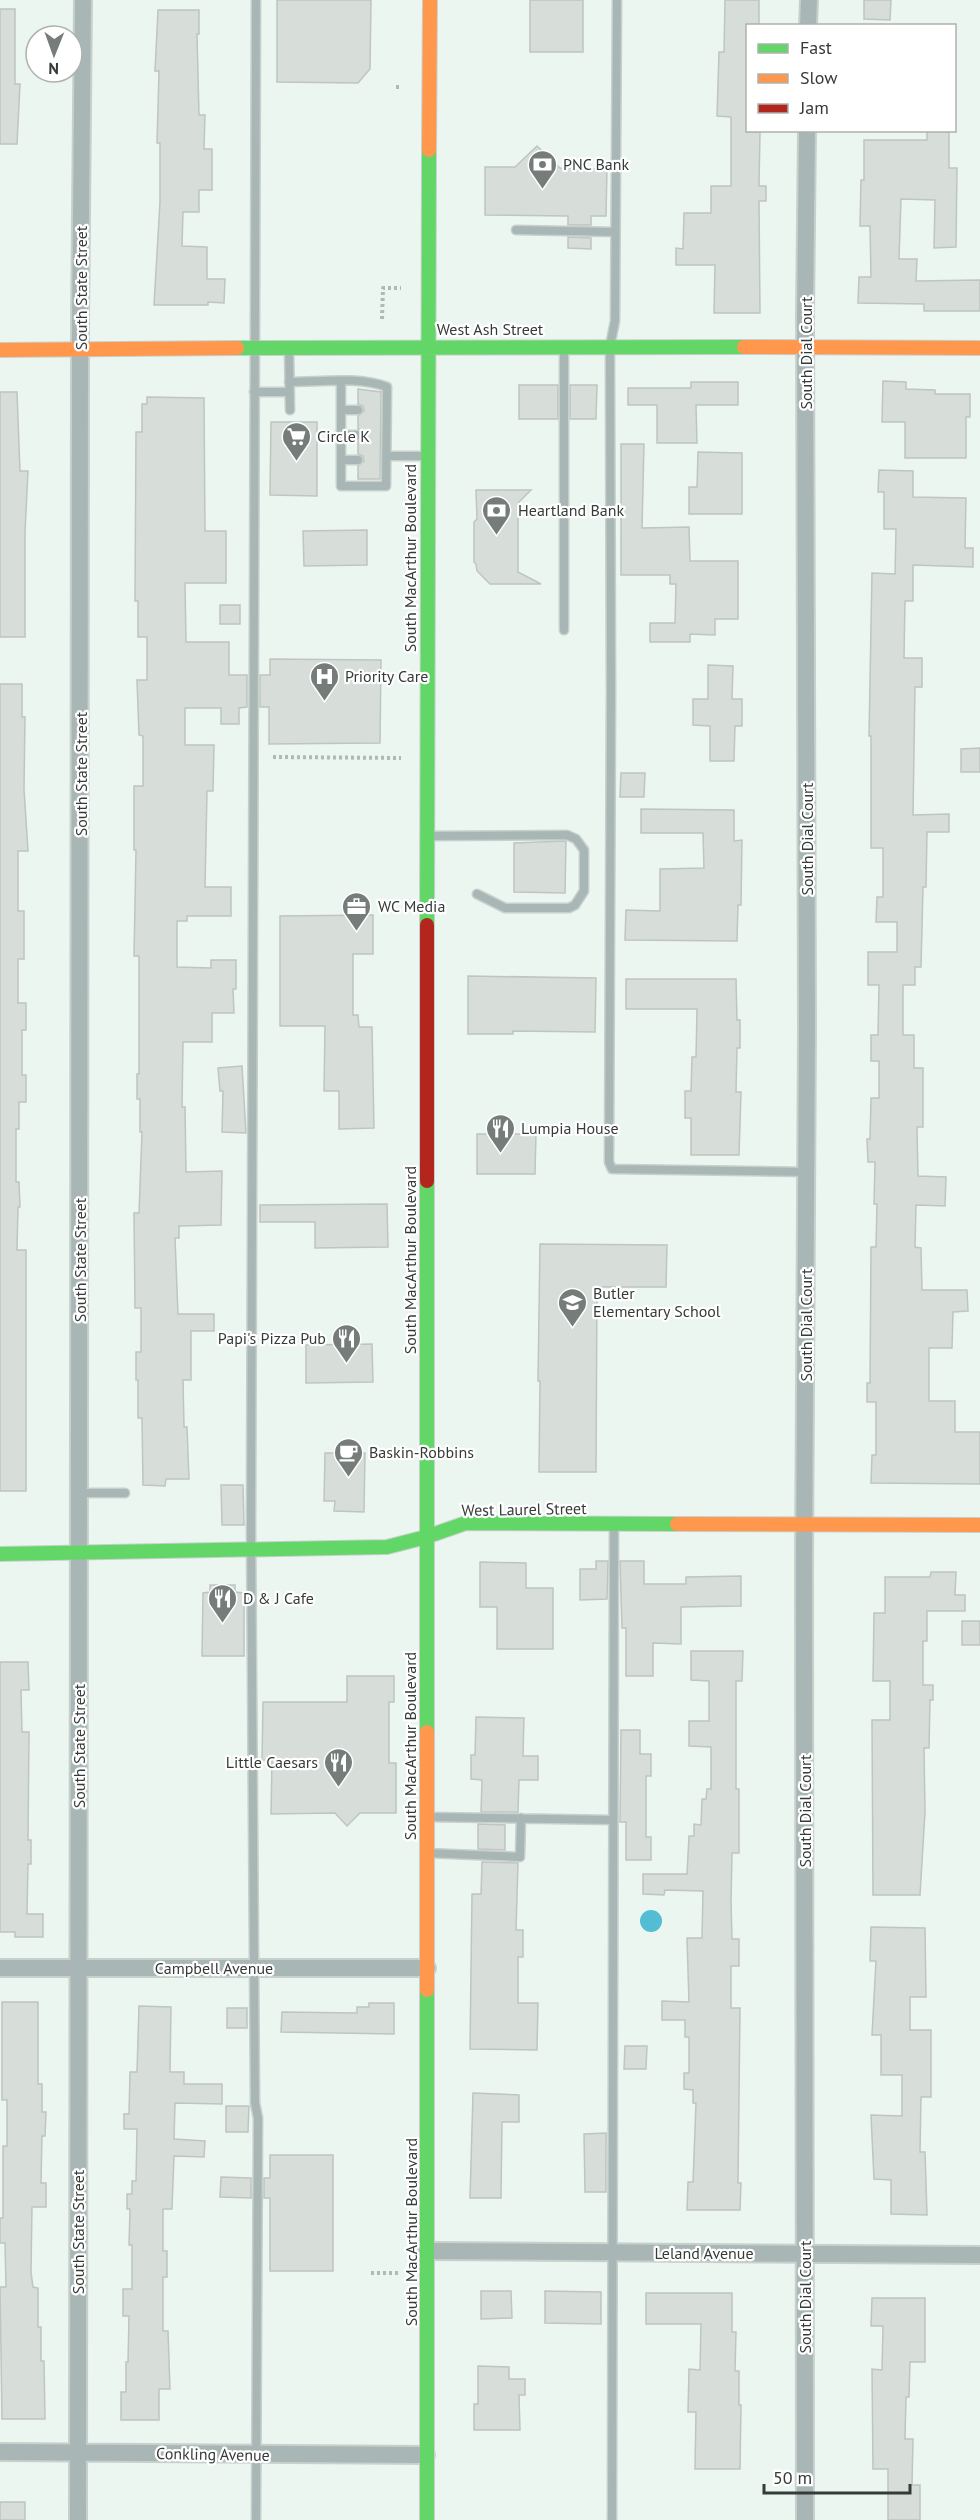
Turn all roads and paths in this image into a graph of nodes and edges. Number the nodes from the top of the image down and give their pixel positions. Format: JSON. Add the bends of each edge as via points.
{"nodes":[{"id":1,"x":83,"y":0,"type":"edge"},
{"id":2,"x":256,"y":0,"type":"edge"},
{"id":3,"x":430,"y":0,"type":"edge"},
{"id":4,"x":617,"y":0,"type":"edge"},
{"id":5,"x":809,"y":0,"type":"edge"},
{"id":6,"x":808,"y":24,"type":"edge"},
{"id":7,"x":396,"y":87,"type":"dead end"},
{"id":8,"x":402,"y":87,"type":"dead end"},
{"id":9,"x":807,"y":132,"type":"edge"},
{"id":10,"x":516,"y":230,"type":"dead end"},
{"id":11,"x":615,"y":232,"type":"junction"},
{"id":12,"x":401,"y":288,"type":"dead end"},
{"id":13,"x":382,"y":319,"type":"dead end"},
{"id":14,"x":254,"y":346,"type":"junction"},
{"id":15,"x":289,"y":346,"type":"junction"},
{"id":16,"x":427,"y":346,"type":"junction"},
{"id":17,"x":564,"y":346,"type":"junction"},
{"id":18,"x":610,"y":346,"type":"junction"},
{"id":19,"x":805,"y":347,"type":"junction"},
{"id":20,"x":980,"y":348,"type":"edge"},
{"id":21,"x":81,"y":349,"type":"junction"},
{"id":22,"x":0,"y":350,"type":"edge"},
{"id":23,"x":289,"y":382,"type":"junction"},
{"id":24,"x":341,"y":382,"type":"junction"},
{"id":25,"x":254,"y":392,"type":"junction"},
{"id":26,"x":289,"y":392,"type":"junction"},
{"id":27,"x":290,"y":410,"type":"dead end"},
{"id":28,"x":341,"y":410,"type":"junction"},
{"id":29,"x":358,"y":410,"type":"dead end"},
{"id":30,"x":341,"y":435,"type":"junction"},
{"id":31,"x":358,"y":435,"type":"dead end"},
{"id":32,"x":427,"y":456,"type":"junction"},
{"id":33,"x":384,"y":459,"type":"junction"},
{"id":34,"x":341,"y":460,"type":"junction"},
{"id":35,"x":358,"y":460,"type":"dead end"},
{"id":36,"x":564,"y":630,"type":"dead end"},
{"id":37,"x":273,"y":757,"type":"dead end"},
{"id":38,"x":401,"y":758,"type":"dead end"},
{"id":39,"x":427,"y":836,"type":"junction"},
{"id":40,"x":477,"y":894,"type":"dead end"},
{"id":41,"x":806,"y":1172,"type":"junction"},
{"id":42,"x":80,"y":1493,"type":"junction"},
{"id":43,"x":125,"y":1493,"type":"dead end"},
{"id":44,"x":614,"y":1524,"type":"junction"},
{"id":45,"x":805,"y":1524,"type":"junction"},
{"id":46,"x":980,"y":1525,"type":"edge"},
{"id":47,"x":426,"y":1537,"type":"junction"},
{"id":48,"x":252,"y":1550,"type":"junction"},
{"id":49,"x":80,"y":1553,"type":"junction"},
{"id":50,"x":0,"y":1554,"type":"edge"},
{"id":51,"x":427,"y":1817,"type":"junction"},
{"id":52,"x":521,"y":1818,"type":"junction"},
{"id":53,"x":613,"y":1820,"type":"junction"},
{"id":54,"x":426,"y":1853,"type":"junction"},
{"id":55,"x":0,"y":1968,"type":"edge"},
{"id":56,"x":80,"y":1968,"type":"junction"},
{"id":57,"x":253,"y":1968,"type":"junction"},
{"id":58,"x":427,"y":1968,"type":"junction"},
{"id":59,"x":427,"y":2251,"type":"junction"},
{"id":60,"x":611,"y":2253,"type":"junction"},
{"id":61,"x":806,"y":2254,"type":"junction"},
{"id":62,"x":980,"y":2255,"type":"edge"},
{"id":63,"x":371,"y":2273,"type":"dead end"},
{"id":64,"x":399,"y":2273,"type":"dead end"},
{"id":65,"x":0,"y":2452,"type":"edge"},
{"id":66,"x":78,"y":2452,"type":"junction"},
{"id":67,"x":256,"y":2454,"type":"junction"},
{"id":68,"x":426,"y":2455,"type":"junction"},
{"id":69,"x":78,"y":2520,"type":"edge"},
{"id":70,"x":256,"y":2520,"type":"edge"},
{"id":71,"x":427,"y":2520,"type":"edge"},
{"id":72,"x":612,"y":2520,"type":"edge"},
{"id":73,"x":805,"y":2520,"type":"edge"}],
"edges":[{"from":1,"to":21,"type":"street","name":"South State Street"},
{"from":2,"to":14,"type":"lane"},
{"from":3,"to":16,"type":"main road","name":"South MacArthur Boulevard"},
{"from":4,"to":11,"type":"lane"},
{"from":5,"to":6,"type":"street"},
{"from":7,"to":8,"type":"path"},
{"from":9,"to":19,"type":"street","name":"South Dial Court"},
{"from":10,"to":11,"type":"lane"},
{"from":11,"to":18,"type":"lane","via":[[615,321]]},
{"from":12,"to":13,"type":"path","via":[[383,288]]},
{"from":14,"to":15,"type":"main road","name":"West Ash Street"},
{"from":14,"to":21,"type":"main road","name":"West Ash Street"},
{"from":14,"to":25,"type":"lane"},
{"from":15,"to":16,"type":"main road","name":"West Ash Street"},
{"from":15,"to":23,"type":"lane"},
{"from":16,"to":17,"type":"main road","name":"West Ash Street"},
{"from":16,"to":32,"type":"main road","name":"South MacArthur Boulevard"},
{"from":17,"to":18,"type":"main road","name":"West Ash Street"},
{"from":17,"to":36,"type":"lane"},
{"from":18,"to":19,"type":"main road","name":"West Ash Street"},
{"from":18,"to":41,"type":"lane","via":[[609,1162],[612,1169]]},
{"from":19,"to":20,"type":"main road","name":"West Ash Street"},
{"from":19,"to":41,"type":"street","name":"South Dial Court"},
{"from":21,"to":22,"type":"main road","name":"West Ash Street"},
{"from":21,"to":42,"type":"street","name":"South State Street"},
{"from":23,"to":24,"type":"lane"},
{"from":23,"to":26,"type":"lane"},
{"from":24,"to":28,"type":"lane"},
{"from":24,"to":33,"type":"lane","via":[[387,387]]},
{"from":25,"to":26,"type":"lane"},
{"from":25,"to":48,"type":"lane"},
{"from":26,"to":27,"type":"lane"},
{"from":28,"to":29,"type":"lane"},
{"from":28,"to":30,"type":"lane"},
{"from":30,"to":31,"type":"lane"},
{"from":30,"to":34,"type":"lane"},
{"from":32,"to":33,"type":"lane"},
{"from":32,"to":39,"type":"main road","name":"South MacArthur Boulevard"},
{"from":33,"to":34,"type":"lane","via":[[386,486],[342,486]]},
{"from":34,"to":35,"type":"lane"},
{"from":37,"to":38,"type":"path"},
{"from":39,"to":40,"type":"lane","via":[[567,835],[584,850],[584,891],[569,908],[505,908]]},
{"from":39,"to":47,"type":"main road","name":"South MacArthur Boulevard"},
{"from":41,"to":45,"type":"street","name":"South Dial Court"},
{"from":42,"to":43,"type":"lane"},
{"from":42,"to":49,"type":"street","name":"South State Street"},
{"from":44,"to":45,"type":"main road","name":"West Laurel Street"},
{"from":44,"to":47,"type":"main road","name":"West Laurel Street","via":[[466,1523]]},
{"from":44,"to":53,"type":"lane"},
{"from":45,"to":46,"type":"main road","name":"West Laurel Street"},
{"from":45,"to":61,"type":"street","name":"South Dial Court"},
{"from":47,"to":48,"type":"main road","name":"West Laurel Street","via":[[387,1547]]},
{"from":47,"to":51,"type":"main road","name":"South MacArthur Boulevard"},
{"from":48,"to":49,"type":"main road","name":"West Laurel Street"},
{"from":48,"to":57,"type":"lane"},
{"from":49,"to":50,"type":"main road","name":"West Laurel Street"},
{"from":49,"to":56,"type":"street","name":"South State Street"},
{"from":51,"to":52,"type":"lane"},
{"from":51,"to":54,"type":"main road","name":"South MacArthur Boulevard"},
{"from":52,"to":53,"type":"lane"},
{"from":52,"to":54,"type":"lane","via":[[520,1857]]},
{"from":53,"to":60,"type":"lane"},
{"from":54,"to":58,"type":"main road","name":"South MacArthur Boulevard"},
{"from":55,"to":56,"type":"street","name":"Campbell Avenue"},
{"from":56,"to":57,"type":"street","name":"Campbell Avenue"},
{"from":56,"to":66,"type":"street","name":"South State Street"},
{"from":57,"to":58,"type":"street","name":"Campbell Avenue"},
{"from":57,"to":67,"type":"lane","via":[[258,2118]]},
{"from":58,"to":59,"type":"main road","name":"South MacArthur Boulevard"},
{"from":59,"to":60,"type":"street","name":"Leland Avenue"},
{"from":59,"to":68,"type":"main road","name":"South MacArthur Boulevard"},
{"from":60,"to":61,"type":"street","name":"Leland Avenue"},
{"from":60,"to":72,"type":"lane"},
{"from":61,"to":62,"type":"street","name":"Leland Avenue"},
{"from":61,"to":73,"type":"street","name":"South Dial Court"},
{"from":63,"to":64,"type":"path"},
{"from":65,"to":66,"type":"street","name":"Conkling Avenue"},
{"from":66,"to":67,"type":"street","name":"Conkling Avenue"},
{"from":66,"to":69,"type":"street","name":"South State Street"},
{"from":67,"to":68,"type":"street","name":"Conkling Avenue"},
{"from":67,"to":70,"type":"lane"},
{"from":68,"to":71,"type":"main road","name":"South MacArthur Boulevard"}]}
